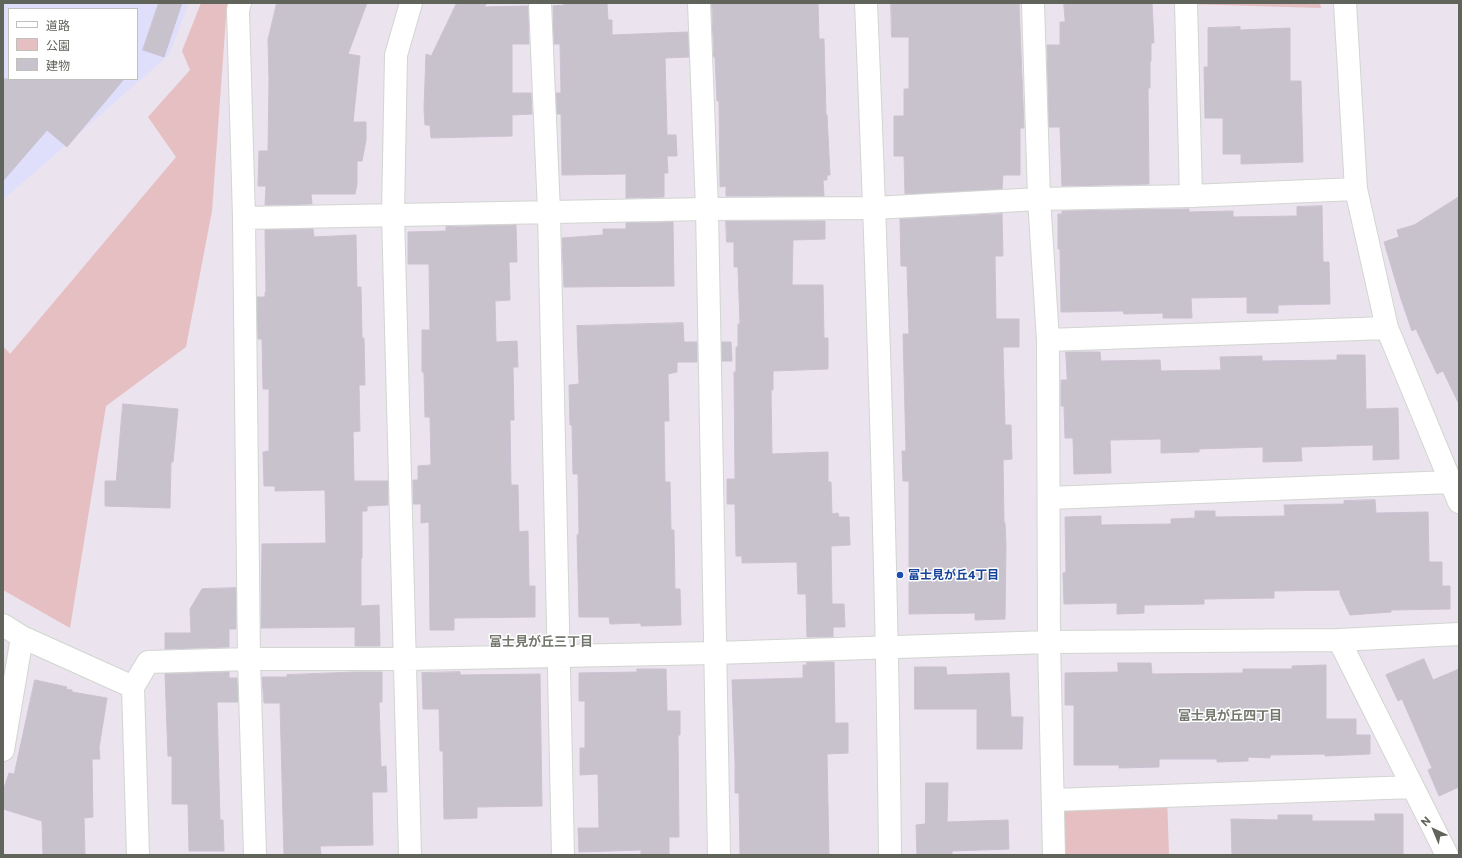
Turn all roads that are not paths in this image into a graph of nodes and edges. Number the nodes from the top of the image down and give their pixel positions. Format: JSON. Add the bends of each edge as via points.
{"nodes":[{"id":1,"x":240,"y":3,"type":"edge"},
{"id":2,"x":411,"y":3,"type":"edge"},
{"id":3,"x":540,"y":3,"type":"edge"},
{"id":4,"x":699,"y":3,"type":"edge"},
{"id":5,"x":866,"y":3,"type":"edge"},
{"id":6,"x":1033,"y":3,"type":"edge"},
{"id":7,"x":1186,"y":3,"type":"edge"},
{"id":8,"x":1345,"y":3,"type":"edge"},
{"id":9,"x":1356,"y":189,"type":"junction"},
{"id":10,"x":1191,"y":196,"type":"junction"},
{"id":11,"x":1039,"y":199,"type":"junction"},
{"id":12,"x":874,"y":208,"type":"junction"},
{"id":13,"x":707,"y":209,"type":"junction"},
{"id":14,"x":549,"y":212,"type":"junction"},
{"id":15,"x":394,"y":215,"type":"junction"},
{"id":16,"x":244,"y":218,"type":"junction"},
{"id":17,"x":1387,"y":328,"type":"junction"},
{"id":18,"x":1048,"y":340,"type":"junction"},
{"id":19,"x":1450,"y":482,"type":"junction"},
{"id":20,"x":1049,"y":498,"type":"junction"},
{"id":21,"x":1459,"y":502,"type":"edge"},
{"id":22,"x":3,"y":625,"type":"edge"},
{"id":23,"x":1459,"y":634,"type":"edge"},
{"id":24,"x":22,"y":637,"type":"junction"},
{"id":25,"x":1339,"y":640,"type":"junction"},
{"id":26,"x":1049,"y":642,"type":"junction"},
{"id":27,"x":888,"y":648,"type":"junction"},
{"id":28,"x":715,"y":654,"type":"junction"},
{"id":29,"x":559,"y":656,"type":"junction"},
{"id":30,"x":249,"y":659,"type":"junction"},
{"id":31,"x":406,"y":659,"type":"junction"},
{"id":32,"x":133,"y":687,"type":"junction"},
{"id":33,"x":3,"y":750,"type":"edge"},
{"id":34,"x":1413,"y":787,"type":"junction"},
{"id":35,"x":1053,"y":800,"type":"junction"},
{"id":36,"x":138,"y":855,"type":"edge"},
{"id":37,"x":255,"y":855,"type":"edge"},
{"id":38,"x":410,"y":855,"type":"edge"},
{"id":39,"x":563,"y":855,"type":"edge"},
{"id":40,"x":719,"y":855,"type":"edge"},
{"id":41,"x":890,"y":855,"type":"edge"},
{"id":42,"x":1054,"y":855,"type":"edge"},
{"id":43,"x":1447,"y":855,"type":"edge"}],
"edges":[{"from":1,"to":16,"type":"street","via":[[238,10]]},
{"from":2,"to":15,"type":"street","via":[[396,55]]},
{"from":3,"to":14,"type":"street"},
{"from":4,"to":13,"type":"street"},
{"from":5,"to":12,"type":"street"},
{"from":6,"to":11,"type":"street"},
{"from":7,"to":10,"type":"street"},
{"from":8,"to":9,"type":"street"},
{"from":9,"to":10,"type":"street"},
{"from":9,"to":17,"type":"street"},
{"from":10,"to":11,"type":"street"},
{"from":11,"to":12,"type":"street"},
{"from":11,"to":18,"type":"street"},
{"from":12,"to":13,"type":"street"},
{"from":12,"to":27,"type":"street"},
{"from":13,"to":14,"type":"street"},
{"from":13,"to":28,"type":"street"},
{"from":14,"to":15,"type":"street"},
{"from":14,"to":29,"type":"street"},
{"from":15,"to":16,"type":"street"},
{"from":15,"to":31,"type":"street"},
{"from":16,"to":30,"type":"street"},
{"from":17,"to":18,"type":"street"},
{"from":17,"to":19,"type":"street"},
{"from":18,"to":20,"type":"street"},
{"from":19,"to":20,"type":"street"},
{"from":19,"to":21,"type":"street"},
{"from":20,"to":26,"type":"street"},
{"from":22,"to":24,"type":"street"},
{"from":23,"to":25,"type":"street"},
{"from":24,"to":32,"type":"street"},
{"from":24,"to":33,"type":"street"},
{"from":25,"to":26,"type":"street"},
{"from":25,"to":34,"type":"street"},
{"from":26,"to":27,"type":"street"},
{"from":26,"to":35,"type":"street"},
{"from":27,"to":28,"type":"street"},
{"from":27,"to":41,"type":"street"},
{"from":28,"to":29,"type":"street"},
{"from":28,"to":40,"type":"street"},
{"from":29,"to":31,"type":"street"},
{"from":29,"to":39,"type":"street"},
{"from":30,"to":31,"type":"street"},
{"from":30,"to":32,"type":"street","via":[[148,662]]},
{"from":30,"to":37,"type":"street"},
{"from":31,"to":38,"type":"street"},
{"from":32,"to":36,"type":"street"},
{"from":34,"to":35,"type":"street"},
{"from":34,"to":43,"type":"street"},
{"from":35,"to":42,"type":"street"}]}
